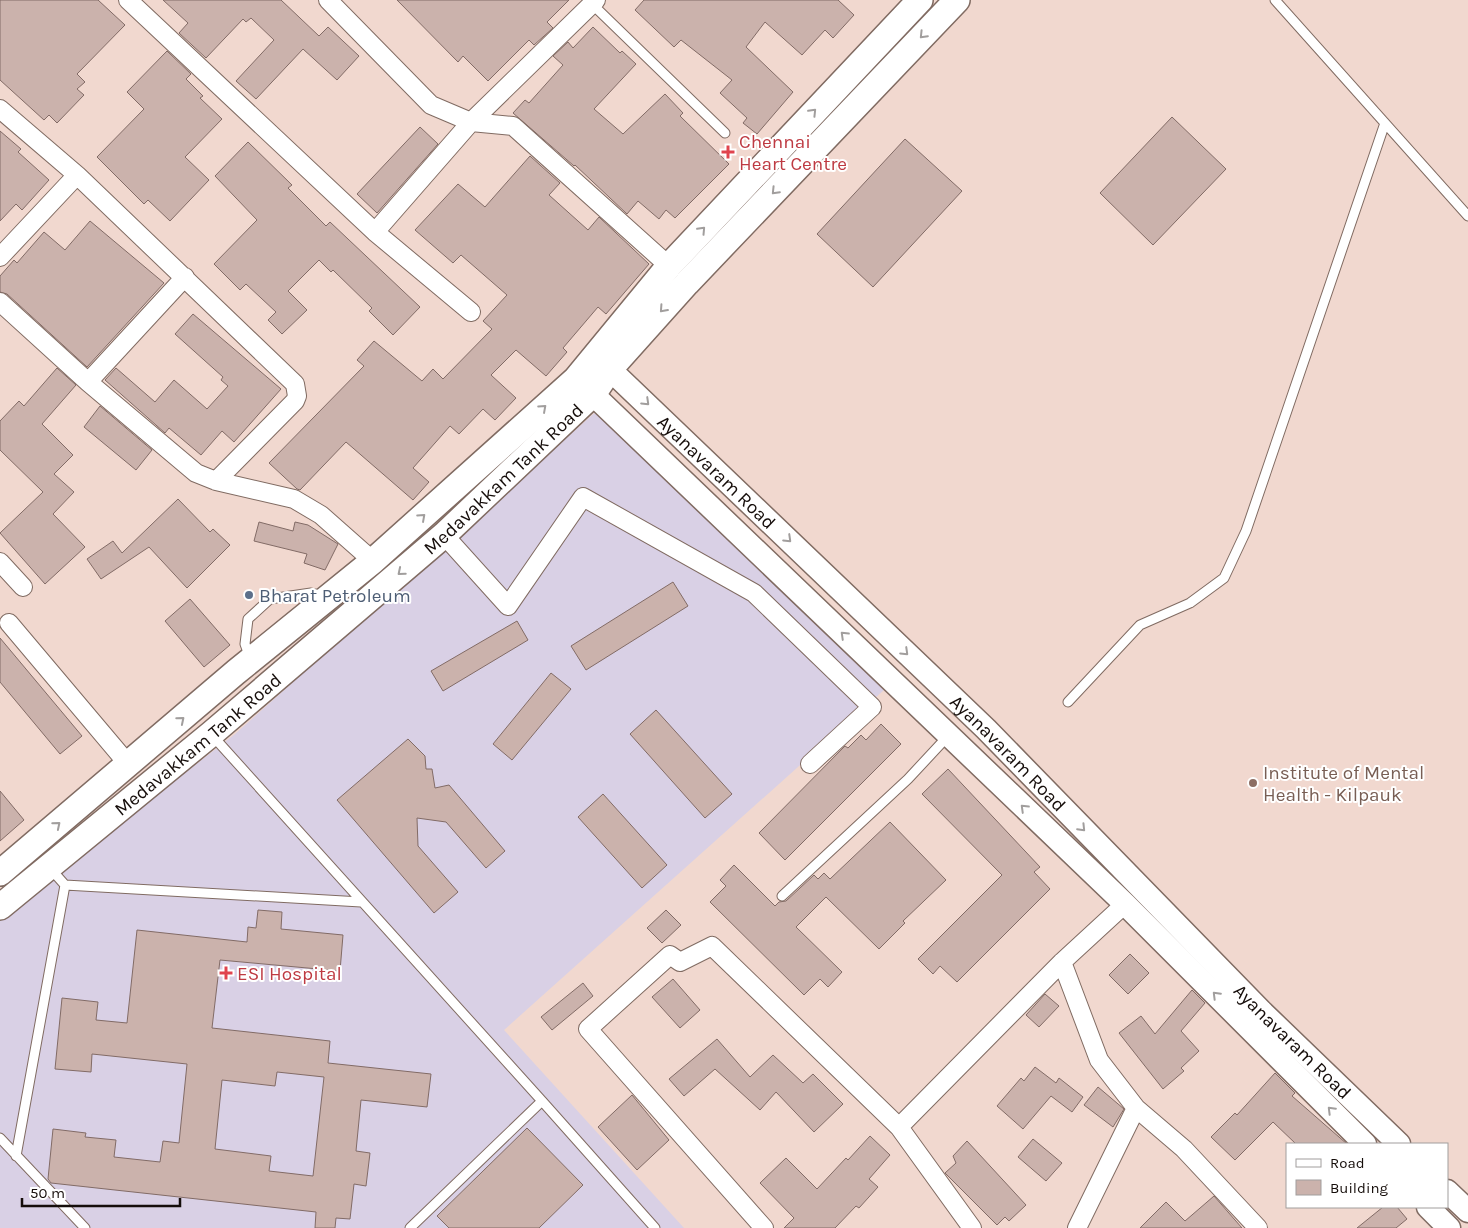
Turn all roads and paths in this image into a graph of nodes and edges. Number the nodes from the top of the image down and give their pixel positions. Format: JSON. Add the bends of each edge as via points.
{"nodes":[{"id":1,"x":128,"y":0,"type":"edge"},
{"id":2,"x":328,"y":0,"type":"edge"},
{"id":3,"x":920,"y":0,"type":"edge"},
{"id":4,"x":957,"y":0,"type":"edge"},
{"id":5,"x":1275,"y":0,"type":"edge"},
{"id":6,"x":594,"y":2,"type":"edge"},
{"id":7,"x":0,"y":108,"type":"edge"},
{"id":8,"x":471,"y":122,"type":"junction"},
{"id":9,"x":1384,"y":122,"type":"junction"},
{"id":10,"x":725,"y":134,"type":"dead end"},
{"id":11,"x":77,"y":175,"type":"junction"},
{"id":12,"x":1468,"y":216,"type":"edge"},
{"id":13,"x":375,"y":232,"type":"junction"},
{"id":14,"x":0,"y":257,"type":"edge"},
{"id":15,"x":669,"y":266,"type":"junction"},
{"id":16,"x":185,"y":277,"type":"junction"},
{"id":17,"x":0,"y":302,"type":"edge"},
{"id":18,"x":471,"y":312,"type":"dead end"},
{"id":19,"x":602,"y":362,"type":"junction"},
{"id":20,"x":88,"y":382,"type":"junction"},
{"id":21,"x":585,"y":386,"type":"junction"},
{"id":22,"x":216,"y":481,"type":"junction"},
{"id":23,"x":444,"y":535,"type":"junction"},
{"id":24,"x":373,"y":561,"type":"junction"},
{"id":25,"x":0,"y":562,"type":"edge"},
{"id":26,"x":23,"y":587,"type":"dead end"},
{"id":27,"x":329,"y":597,"type":"junction"},
{"id":28,"x":8,"y":623,"type":"dead end"},
{"id":29,"x":251,"y":660,"type":"junction"},
{"id":30,"x":1068,"y":702,"type":"dead end"},
{"id":31,"x":211,"y":734,"type":"junction"},
{"id":32,"x":949,"y":736,"type":"junction"},
{"id":33,"x":128,"y":764,"type":"junction"},
{"id":34,"x":810,"y":764,"type":"dead end"},
{"id":35,"x":40,"y":856,"type":"junction"},
{"id":36,"x":0,"y":873,"type":"edge"},
{"id":37,"x":66,"y":885,"type":"junction"},
{"id":38,"x":782,"y":896,"type":"dead end"},
{"id":39,"x":361,"y":902,"type":"junction"},
{"id":40,"x":1125,"y":904,"type":"junction"},
{"id":41,"x":0,"y":907,"type":"edge"},
{"id":42,"x":1062,"y":962,"type":"junction"},
{"id":43,"x":542,"y":1101,"type":"junction"},
{"id":44,"x":1136,"y":1108,"type":"junction"},
{"id":45,"x":899,"y":1127,"type":"junction"},
{"id":46,"x":0,"y":1138,"type":"edge"},
{"id":47,"x":1364,"y":1143,"type":"edge"},
{"id":48,"x":1398,"y":1143,"type":"edge"},
{"id":49,"x":16,"y":1156,"type":"junction"},
{"id":50,"x":1448,"y":1192,"type":"edge"},
{"id":51,"x":1429,"y":1208,"type":"edge"},
{"id":52,"x":1468,"y":1211,"type":"edge"},
{"id":53,"x":85,"y":1228,"type":"edge"},
{"id":54,"x":410,"y":1228,"type":"edge"},
{"id":55,"x":655,"y":1228,"type":"edge"},
{"id":56,"x":764,"y":1228,"type":"edge"},
{"id":57,"x":972,"y":1228,"type":"edge"},
{"id":58,"x":1076,"y":1228,"type":"edge"},
{"id":59,"x":1258,"y":1228,"type":"edge"},
{"id":60,"x":1449,"y":1228,"type":"edge"}],
"edges":[{"from":1,"to":13,"type":"street"},
{"from":2,"to":8,"type":"street","via":[[431,105]]},
{"from":15,"to":3,"type":"main road","name":"Medavakkam Tank Road","one_way":true},
{"from":4,"to":19,"type":"main road","name":"Medavakkam Tank Road","one_way":true,"via":[[687,283]]},
{"from":5,"to":9,"type":"lane"},
{"from":6,"to":8,"type":"street"},
{"from":6,"to":10,"type":"lane"},
{"from":7,"to":11,"type":"street"},
{"from":8,"to":13,"type":"street"},
{"from":8,"to":15,"type":"street","via":[[513,126]]},
{"from":9,"to":12,"type":"lane"},
{"from":9,"to":30,"type":"lane","via":[[1246,531],[1224,578],[1190,603],[1140,624]]},
{"from":11,"to":14,"type":"street"},
{"from":11,"to":16,"type":"street"},
{"from":13,"to":18,"type":"street"},
{"from":15,"to":19,"type":"main road","name":"Medavakkam Tank Road"},
{"from":16,"to":20,"type":"street"},
{"from":16,"to":22,"type":"street","via":[[292,379],[297,390],[294,401]]},
{"from":17,"to":20,"type":"street"},
{"from":19,"to":21,"type":"main road","name":"Medavakkam Tank Road"},
{"from":19,"to":48,"type":"street","name":"Ayanavaram Road","one_way":true,"via":[[986,729],[1261,1012]]},
{"from":20,"to":22,"type":"street","via":[[196,473]]},
{"from":21,"to":23,"type":"main road","name":"Medavakkam Tank Road"},
{"from":24,"to":21,"type":"main road","name":"Medavakkam Tank Road","one_way":true},
{"from":32,"to":21,"type":"street","name":"Ayanavaram Road","one_way":true},
{"from":22,"to":24,"type":"street","via":[[294,499],[321,515]]},
{"from":23,"to":31,"type":"main road","name":"Medavakkam Tank Road","one_way":true},
{"from":23,"to":34,"type":"street","via":[[508,606],[583,497],[754,593],[872,707]]},
{"from":24,"to":27,"type":"main road","name":"Medavakkam Tank Road"},
{"from":25,"to":26,"type":"street"},
{"from":27,"to":29,"type":"main road","name":"Medavakkam Tank Road"},
{"from":27,"to":29,"type":"lane","via":[[311,593],[270,599],[248,619],[245,644]]},
{"from":28,"to":33,"type":"street"},
{"from":33,"to":29,"type":"main road","name":"Medavakkam Tank Road","one_way":true},
{"from":31,"to":35,"type":"main road","name":"Medavakkam Tank Road"},
{"from":31,"to":39,"type":"lane"},
{"from":32,"to":38,"type":"lane","via":[[908,779]]},
{"from":40,"to":32,"type":"street","name":"Ayanavaram Road","one_way":true},
{"from":35,"to":33,"type":"main road","name":"Medavakkam Tank Road","one_way":true},
{"from":35,"to":36,"type":"main road","name":"Medavakkam Tank Road"},
{"from":35,"to":37,"type":"lane"},
{"from":35,"to":41,"type":"main road","name":"Medavakkam Tank Road"},
{"from":37,"to":39,"type":"lane"},
{"from":37,"to":49,"type":"lane"},
{"from":39,"to":43,"type":"lane"},
{"from":40,"to":42,"type":"street"},
{"from":47,"to":40,"type":"street","name":"Ayanavaram Road","one_way":true},
{"from":42,"to":44,"type":"street","via":[[1099,1060]]},
{"from":42,"to":45,"type":"street"},
{"from":43,"to":54,"type":"lane"},
{"from":43,"to":55,"type":"lane"},
{"from":44,"to":58,"type":"street"},
{"from":44,"to":59,"type":"street","via":[[1184,1149]]},
{"from":45,"to":56,"type":"street","via":[[712,946],[680,962],[670,955],[588,1029]]},
{"from":45,"to":57,"type":"street"},
{"from":46,"to":49,"type":"lane"},
{"from":49,"to":53,"type":"lane"},
{"from":50,"to":52,"type":"street"},
{"from":51,"to":60,"type":"street"}]}
